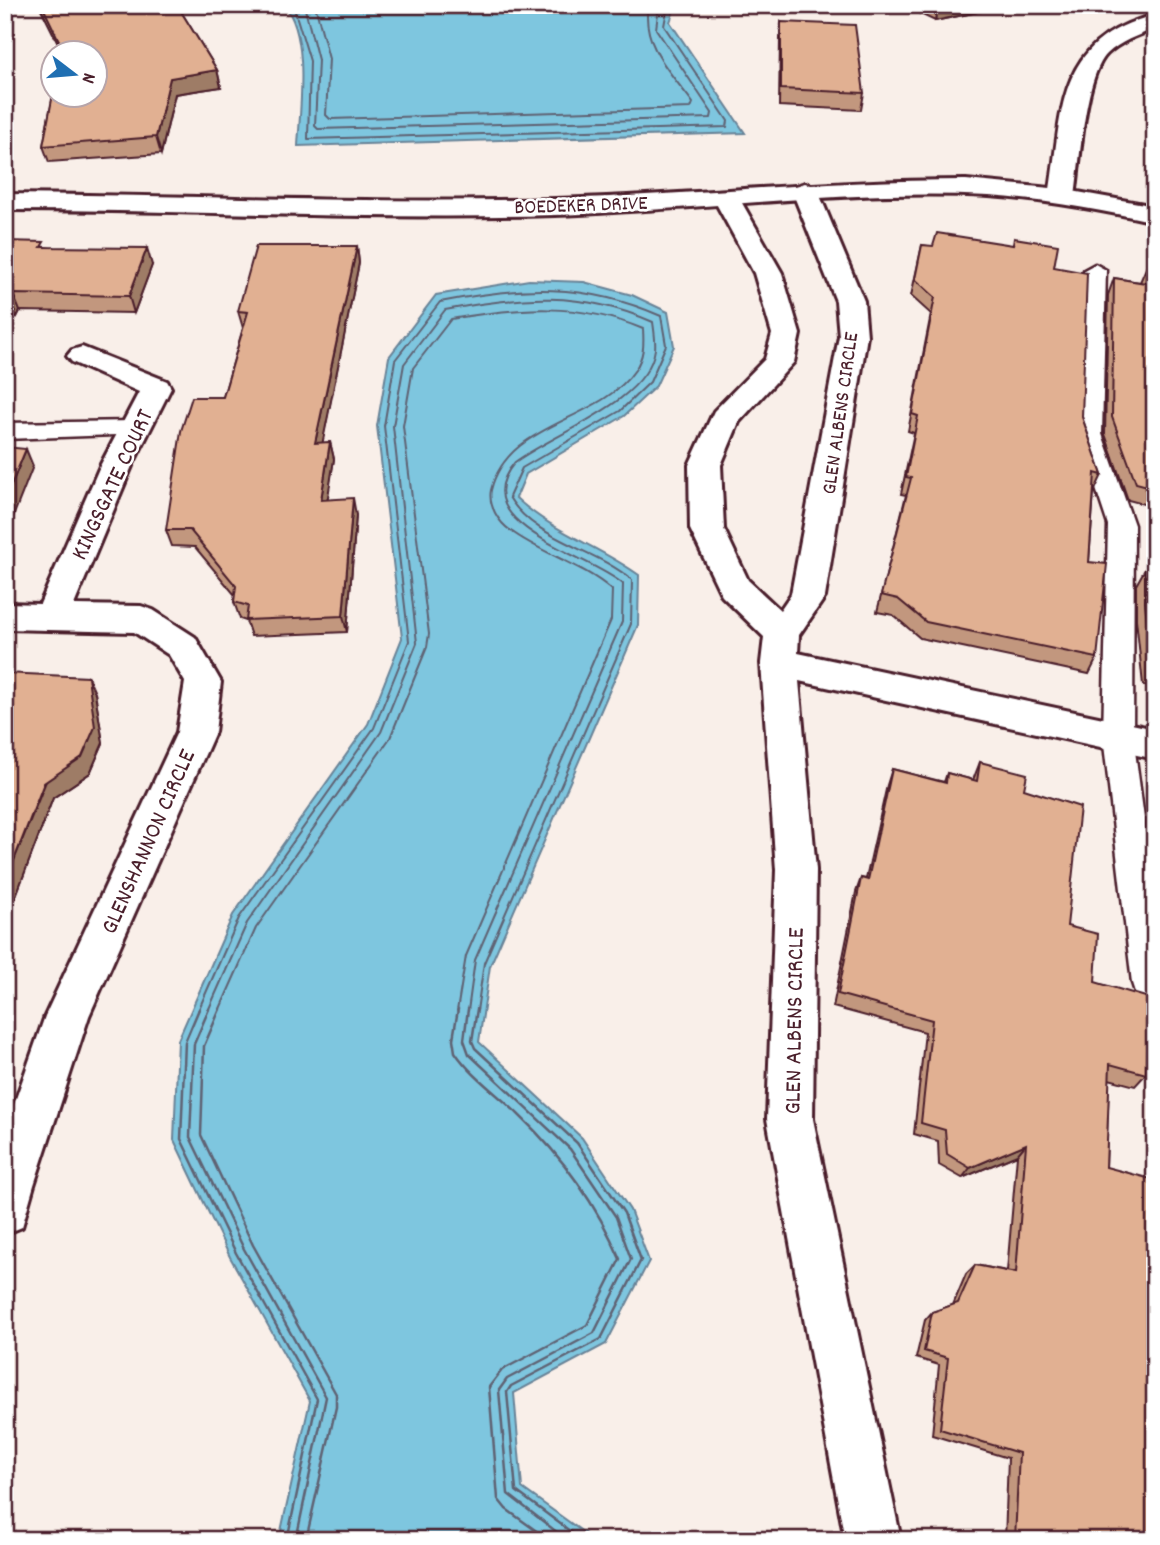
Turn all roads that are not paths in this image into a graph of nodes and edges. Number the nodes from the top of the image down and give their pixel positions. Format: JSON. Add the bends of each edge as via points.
{"nodes":[{"id":1,"x":1155,"y":21,"type":"edge"},
{"id":2,"x":805,"y":191,"type":"junction"},
{"id":3,"x":725,"y":196,"type":"junction"},
{"id":4,"x":1062,"y":197,"type":"junction"},
{"id":5,"x":5,"y":202,"type":"edge"},
{"id":6,"x":1155,"y":214,"type":"edge"},
{"id":7,"x":1095,"y":270,"type":"dead end"},
{"id":8,"x":82,"y":356,"type":"dead end"},
{"id":9,"x":135,"y":429,"type":"junction"},
{"id":10,"x":5,"y":430,"type":"edge"},
{"id":11,"x":5,"y":616,"type":"edge"},
{"id":12,"x":52,"y":616,"type":"junction"},
{"id":13,"x":780,"y":648,"type":"junction"},
{"id":14,"x":1118,"y":736,"type":"junction"},
{"id":15,"x":1155,"y":744,"type":"edge"},
{"id":16,"x":1155,"y":1006,"type":"edge"},
{"id":17,"x":5,"y":1210,"type":"edge"},
{"id":18,"x":873,"y":1540,"type":"edge"}],
"edges":[{"from":1,"to":4,"type":"street","via":[[1112,39],[1095,53],[1080,85]]},
{"from":2,"to":3,"type":"street","name":"BOEDEKER DRIVE"},
{"from":2,"to":4,"type":"street","name":"BOEDEKER DRIVE","via":[[967,188]]},
{"from":2,"to":13,"type":"street","name":"GLEN ALBENS CIRCLE","via":[[850,301],[853,336],[808,597]]},
{"from":3,"to":5,"type":"street","name":"BOEDEKER DRIVE","via":[[477,208]]},
{"from":3,"to":13,"type":"street","via":[[768,273],[786,334],[779,362],[725,418],[705,465],[707,529],[734,587]]},
{"from":4,"to":6,"type":"street","name":"BOEDEKER DRIVE"},
{"from":7,"to":14,"type":"lane","via":[[1090,435],[1121,525]]},
{"from":8,"to":9,"type":"street","name":"KINGSGATE COURT","via":[[156,388]]},
{"from":9,"to":10,"type":"lane"},
{"from":9,"to":12,"type":"street","name":"KINGSGATE COURT"},
{"from":11,"to":12,"type":"street","name":"GLENSHANNON CIRCLE"},
{"from":12,"to":17,"type":"street","name":"GLENSHANNON CIRCLE","via":[[141,619],[182,646],[203,682],[196,732],[67,1016]]},
{"from":13,"to":14,"type":"street"},
{"from":13,"to":18,"type":"street","name":"GLEN ALBENS CIRCLE","via":[[796,870],[790,1119]]},
{"from":14,"to":15,"type":"street"},
{"from":14,"to":16,"type":"lane"}]}
